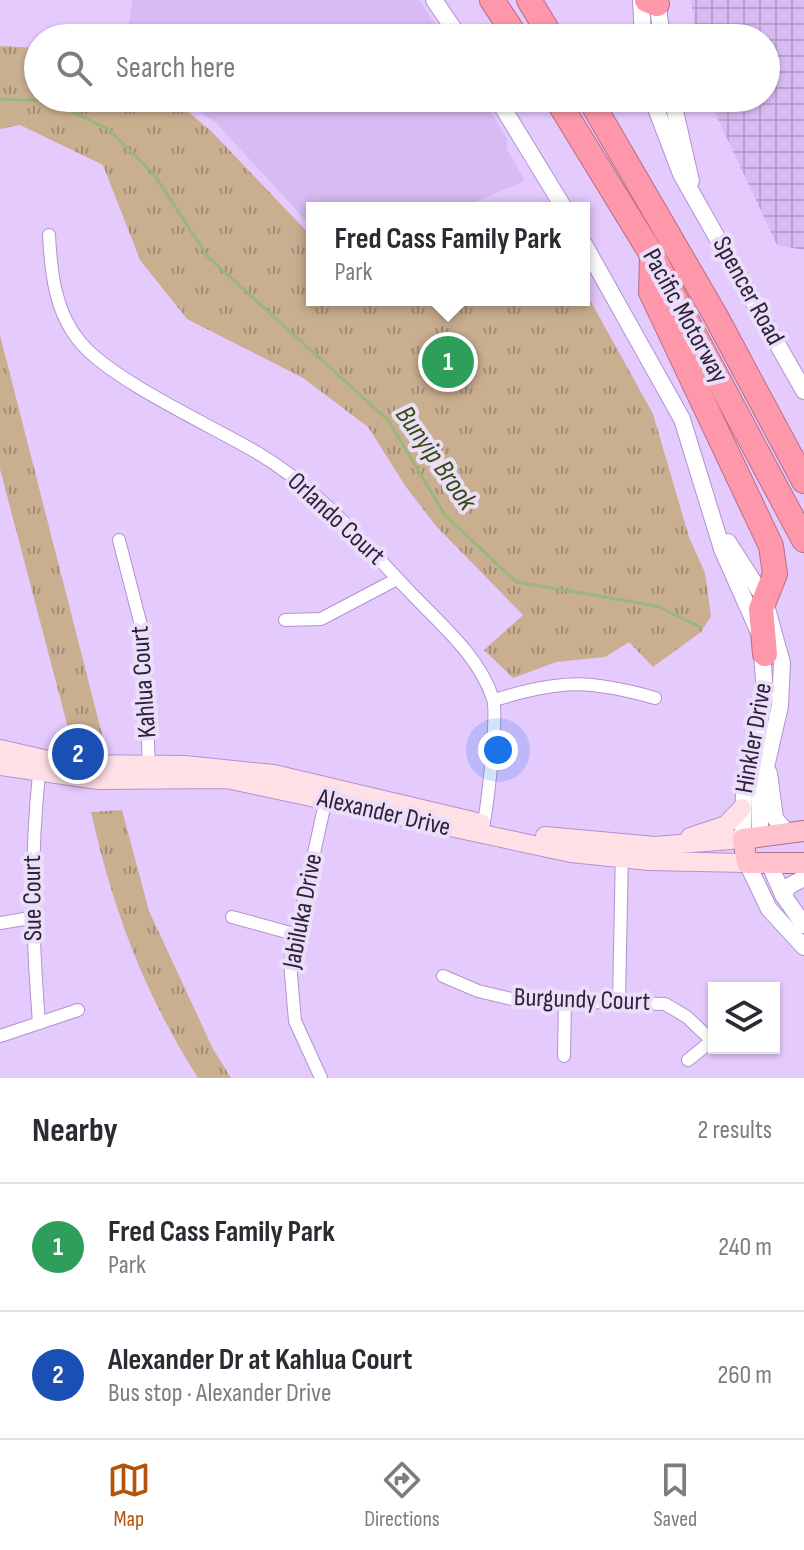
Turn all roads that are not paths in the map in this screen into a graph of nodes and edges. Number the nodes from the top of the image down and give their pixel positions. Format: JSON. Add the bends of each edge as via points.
{"nodes":[{"id":1,"x":434,"y":0,"type":"edge"},
{"id":2,"x":492,"y":0,"type":"edge"},
{"id":3,"x":529,"y":0,"type":"edge"},
{"id":4,"x":650,"y":1,"type":"edge"},
{"id":5,"x":450,"y":24,"type":"edge"},
{"id":6,"x":508,"y":24,"type":"edge"},
{"id":7,"x":544,"y":24,"type":"edge"},
{"id":8,"x":646,"y":24,"type":"edge"},
{"id":9,"x":657,"y":24,"type":"edge"},
{"id":10,"x":506,"y":112,"type":"edge"},
{"id":11,"x":565,"y":112,"type":"edge"},
{"id":12,"x":597,"y":112,"type":"edge"},
{"id":13,"x":657,"y":112,"type":"edge"},
{"id":14,"x":676,"y":112,"type":"edge"},
{"id":15,"x":692,"y":191,"type":"junction"},
{"id":16,"x":560,"y":202,"type":"edge"},
{"id":17,"x":49,"y":235,"type":"dead end"},
{"id":18,"x":590,"y":255,"type":"edge"},
{"id":19,"x":652,"y":255,"type":"junction"},
{"id":20,"x":804,"y":391,"type":"edge"},
{"id":21,"x":804,"y":481,"type":"edge"},
{"id":22,"x":715,"y":520,"type":"junction"},
{"id":23,"x":119,"y":540,"type":"dead end"},
{"id":24,"x":804,"y":540,"type":"edge"},
{"id":25,"x":397,"y":579,"type":"junction"},
{"id":26,"x":764,"y":598,"type":"junction"},
{"id":27,"x":285,"y":620,"type":"dead end"},
{"id":28,"x":765,"y":654,"type":"junction"},
{"id":29,"x":655,"y":698,"type":"dead end"},
{"id":30,"x":494,"y":700,"type":"junction"},
{"id":31,"x":0,"y":749,"type":"edge"},
{"id":32,"x":767,"y":759,"type":"junction"},
{"id":33,"x":0,"y":766,"type":"edge"},
{"id":34,"x":149,"y":772,"type":"junction"},
{"id":35,"x":39,"y":774,"type":"junction"},
{"id":36,"x":327,"y":793,"type":"junction"},
{"id":37,"x":742,"y":808,"type":"junction"},
{"id":38,"x":482,"y":829,"type":"junction"},
{"id":39,"x":795,"y":832,"type":"edge"},
{"id":40,"x":751,"y":838,"type":"junction"},
{"id":41,"x":627,"y":850,"type":"junction"},
{"id":42,"x":747,"y":863,"type":"junction"},
{"id":43,"x":769,"y":863,"type":"junction"},
{"id":44,"x":804,"y":863,"type":"edge"},
{"id":45,"x":804,"y":878,"type":"edge"},
{"id":46,"x":783,"y":895,"type":"junction"},
{"id":47,"x":232,"y":917,"type":"dead end"},
{"id":48,"x":30,"y":918,"type":"junction"},
{"id":49,"x":0,"y":923,"type":"edge"},
{"id":50,"x":804,"y":925,"type":"edge"},
{"id":51,"x":294,"y":934,"type":"junction"},
{"id":52,"x":804,"y":947,"type":"edge"},
{"id":53,"x":443,"y":976,"type":"dead end"},
{"id":54,"x":619,"y":1000,"type":"junction"},
{"id":55,"x":565,"y":1001,"type":"junction"},
{"id":56,"x":78,"y":1010,"type":"dead end"},
{"id":57,"x":39,"y":1023,"type":"junction"},
{"id":58,"x":0,"y":1036,"type":"edge"},
{"id":59,"x":708,"y":1036,"type":"edge"},
{"id":60,"x":708,"y":1044,"type":"edge"},
{"id":61,"x":564,"y":1056,"type":"dead end"},
{"id":62,"x":688,"y":1060,"type":"dead end"},
{"id":63,"x":321,"y":1078,"type":"edge"}],
"edges":[{"from":1,"to":5,"type":"street"},
{"from":2,"to":6,"type":"highway"},
{"from":3,"to":7,"type":"highway"},
{"from":4,"to":8,"type":"street"},
{"from":4,"to":9,"type":"street"},
{"from":10,"to":16,"type":"street"},
{"from":11,"to":19,"type":"highway","name":"Pacific Motorway"},
{"from":12,"to":21,"type":"highway","name":"Pacific Motorway"},
{"from":13,"to":15,"type":"street","name":"Spencer Road"},
{"from":14,"to":15,"type":"street","name":"Spencer Road"},
{"from":15,"to":20,"type":"street","name":"Spencer Road"},
{"from":17,"to":25,"type":"street","name":"Orlando Court","via":[[51,278],[79,342],[114,371],[292,476],[339,516]]},
{"from":18,"to":22,"type":"street","name":"Hinkler Drive","via":[[682,419]]},
{"from":19,"to":24,"type":"highway","name":"Pacific Motorway"},
{"from":19,"to":26,"type":"highway","via":[[651,292],[771,546],[775,570]]},
{"from":22,"to":26,"type":"street","name":"Hinkler Drive"},
{"from":22,"to":28,"type":"street","name":"Hinkler Drive"},
{"from":23,"to":34,"type":"street","name":"Kahlua Court","via":[[144,637]]},
{"from":25,"to":27,"type":"street","via":[[321,619]]},
{"from":25,"to":30,"type":"street","name":"Orlando Court","via":[[466,651]]},
{"from":26,"to":28,"type":"highway"},
{"from":26,"to":32,"type":"street","name":"Hinkler Drive","via":[[783,672]]},
{"from":28,"to":37,"type":"street","name":"Hinkler Drive","via":[[765,695]]},
{"from":29,"to":30,"type":"street","via":[[573,682]]},
{"from":30,"to":38,"type":"street"},
{"from":31,"to":34,"type":"main road","name":"Alexander Drive","via":[[66,764]]},
{"from":32,"to":39,"type":"street","via":[[774,814]]},
{"from":32,"to":40,"type":"street","name":"Hinkler Drive"},
{"from":33,"to":35,"type":"main road","name":"Alexander Drive"},
{"from":34,"to":35,"type":"main road","name":"Alexander Drive","via":[[98,780]]},
{"from":34,"to":36,"type":"main road","name":"Alexander Drive","via":[[238,769]]},
{"from":35,"to":48,"type":"street","name":"Sue Court"},
{"from":36,"to":38,"type":"main road","name":"Alexander Drive"},
{"from":36,"to":51,"type":"street","name":"Jabiluka Drive"},
{"from":37,"to":40,"type":"street","name":"Hinkler Drive"},
{"from":37,"to":41,"type":"main road","via":[[730,822],[708,832]]},
{"from":38,"to":41,"type":"main road","name":"Alexander Drive"},
{"from":39,"to":40,"type":"main road"},
{"from":40,"to":41,"type":"main road","name":"Alexander Drive"},
{"from":40,"to":42,"type":"main road","name":"Hinkler Drive"},
{"from":40,"to":43,"type":"main road","name":"Hinkler Drive"},
{"from":41,"to":42,"type":"main road","name":"Alexander Drive"},
{"from":41,"to":54,"type":"street"},
{"from":42,"to":43,"type":"main road","name":"Alexander Drive"},
{"from":42,"to":52,"type":"street","name":"Hinkler Drive","via":[[769,909]]},
{"from":43,"to":44,"type":"main road","name":"Alexander Drive"},
{"from":43,"to":46,"type":"street","name":"Hinkler Drive"},
{"from":45,"to":46,"type":"street"},
{"from":46,"to":50,"type":"street","name":"Hinkler Drive"},
{"from":47,"to":51,"type":"street"},
{"from":48,"to":49,"type":"street"},
{"from":48,"to":57,"type":"street","name":"Sue Court"},
{"from":51,"to":63,"type":"street","name":"Jabiluka Drive","via":[[291,1002]]},
{"from":53,"to":55,"type":"street","name":"Burgundy Court","via":[[501,998]]},
{"from":54,"to":55,"type":"street","name":"Burgundy Court"},
{"from":54,"to":59,"type":"street","name":"Burgundy Court","via":[[670,1005]]},
{"from":55,"to":61,"type":"street"},
{"from":56,"to":57,"type":"street"},
{"from":57,"to":58,"type":"street"},
{"from":60,"to":62,"type":"street"}]}
